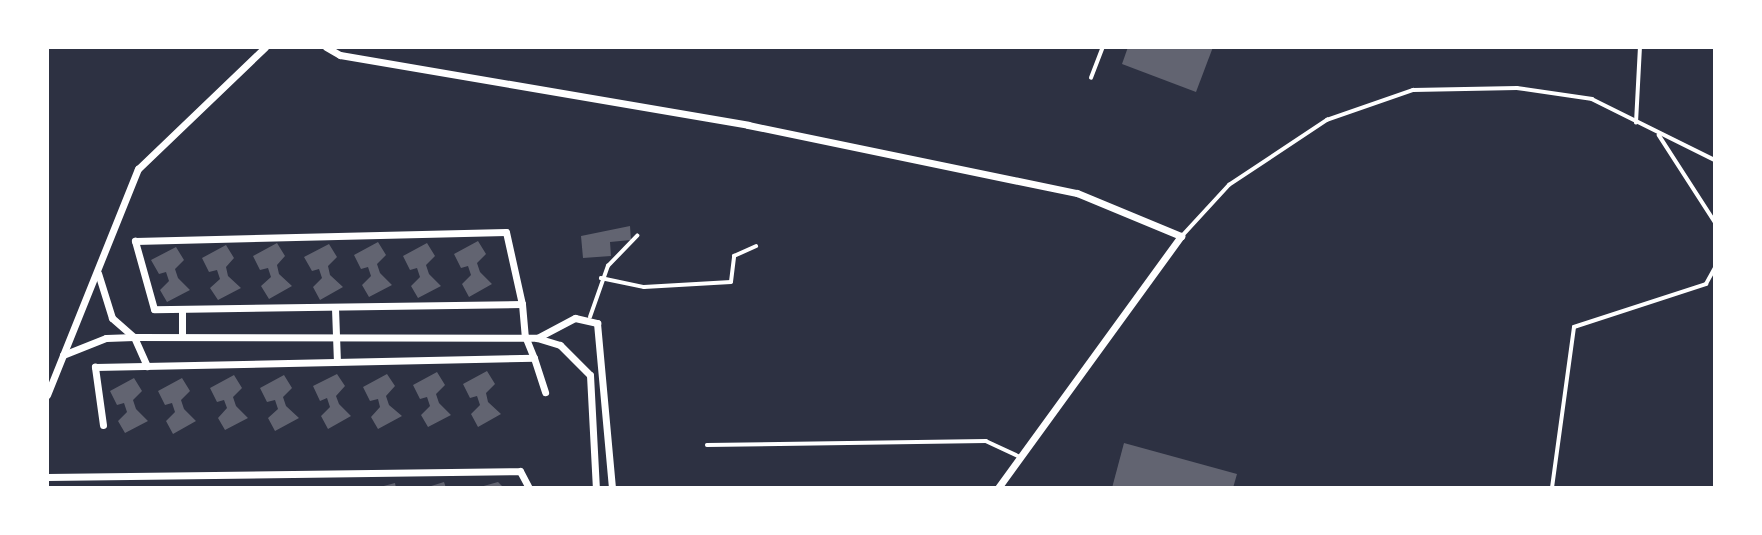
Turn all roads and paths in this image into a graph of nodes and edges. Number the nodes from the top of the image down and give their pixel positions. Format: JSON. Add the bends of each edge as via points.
{"nodes":[{"id":1,"x":265,"y":47,"type":"edge"},
{"id":2,"x":326,"y":47,"type":"edge"},
{"id":3,"x":1103,"y":47,"type":"edge"},
{"id":4,"x":1640,"y":47,"type":"edge"},
{"id":5,"x":1091,"y":78,"type":"dead end"},
{"id":6,"x":1636,"y":122,"type":"junction"},
{"id":7,"x":1659,"y":135,"type":"junction"},
{"id":8,"x":1715,"y":160,"type":"edge"},
{"id":9,"x":1715,"y":222,"type":"edge"},
{"id":10,"x":637,"y":236,"type":"dead end"},
{"id":11,"x":1181,"y":236,"type":"junction"},
{"id":12,"x":756,"y":246,"type":"dead end"},
{"id":13,"x":1715,"y":268,"type":"edge"},
{"id":14,"x":97,"y":274,"type":"junction"},
{"id":15,"x":601,"y":278,"type":"junction"},
{"id":16,"x":523,"y":304,"type":"junction"},
{"id":17,"x":335,"y":308,"type":"junction"},
{"id":18,"x":182,"y":309,"type":"junction"},
{"id":19,"x":590,"y":317,"type":"junction"},
{"id":20,"x":182,"y":336,"type":"junction"},
{"id":21,"x":336,"y":336,"type":"junction"},
{"id":22,"x":525,"y":336,"type":"junction"},
{"id":23,"x":134,"y":337,"type":"junction"},
{"id":24,"x":537,"y":338,"type":"junction"},
{"id":25,"x":63,"y":355,"type":"junction"},
{"id":26,"x":534,"y":358,"type":"junction"},
{"id":27,"x":337,"y":362,"type":"junction"},
{"id":28,"x":147,"y":366,"type":"junction"},
{"id":29,"x":545,"y":392,"type":"dead end"},
{"id":30,"x":47,"y":395,"type":"edge"},
{"id":31,"x":103,"y":425,"type":"dead end"},
{"id":32,"x":707,"y":445,"type":"dead end"},
{"id":33,"x":1020,"y":457,"type":"junction"},
{"id":34,"x":47,"y":477,"type":"edge"},
{"id":35,"x":529,"y":488,"type":"edge"},
{"id":36,"x":596,"y":488,"type":"edge"},
{"id":37,"x":612,"y":488,"type":"edge"},
{"id":38,"x":998,"y":488,"type":"edge"},
{"id":39,"x":1552,"y":488,"type":"edge"}],
"edges":[{"from":1,"to":14,"type":"street","via":[[138,169]]},
{"from":2,"to":11,"type":"street","via":[[340,55],[748,125],[1077,193]]},
{"from":3,"to":5,"type":"lane"},
{"from":4,"to":6,"type":"lane"},
{"from":6,"to":7,"type":"lane"},
{"from":6,"to":11,"type":"lane","via":[[1592,99],[1517,88],[1413,90],[1327,120],[1230,185]]},
{"from":7,"to":8,"type":"lane"},
{"from":7,"to":9,"type":"lane"},
{"from":10,"to":15,"type":"lane"},
{"from":11,"to":33,"type":"street"},
{"from":12,"to":15,"type":"lane","via":[[734,256],[731,282],[644,287]]},
{"from":13,"to":39,"type":"lane","via":[[1706,284],[1574,327]]},
{"from":14,"to":23,"type":"street","via":[[112,318]]},
{"from":14,"to":25,"type":"street"},
{"from":15,"to":19,"type":"lane"},
{"from":16,"to":17,"type":"street"},
{"from":16,"to":18,"type":"street","via":[[506,232],[135,241],[154,309]]},
{"from":16,"to":22,"type":"street"},
{"from":17,"to":18,"type":"street"},
{"from":17,"to":21,"type":"street"},
{"from":18,"to":20,"type":"street"},
{"from":19,"to":24,"type":"street"},
{"from":19,"to":37,"type":"street","via":[[601,332]]},
{"from":20,"to":21,"type":"street"},
{"from":20,"to":23,"type":"street"},
{"from":21,"to":22,"type":"street"},
{"from":21,"to":27,"type":"street"},
{"from":22,"to":24,"type":"street"},
{"from":22,"to":26,"type":"street"},
{"from":23,"to":25,"type":"street","via":[[106,338]]},
{"from":23,"to":28,"type":"street"},
{"from":24,"to":36,"type":"street","via":[[560,345],[590,375]]},
{"from":25,"to":30,"type":"street"},
{"from":26,"to":27,"type":"street"},
{"from":26,"to":29,"type":"street"},
{"from":27,"to":28,"type":"street"},
{"from":28,"to":31,"type":"street","via":[[95,367]]},
{"from":32,"to":33,"type":"lane","via":[[986,441]]},
{"from":33,"to":38,"type":"street"},
{"from":34,"to":35,"type":"street","via":[[520,471]]}]}
